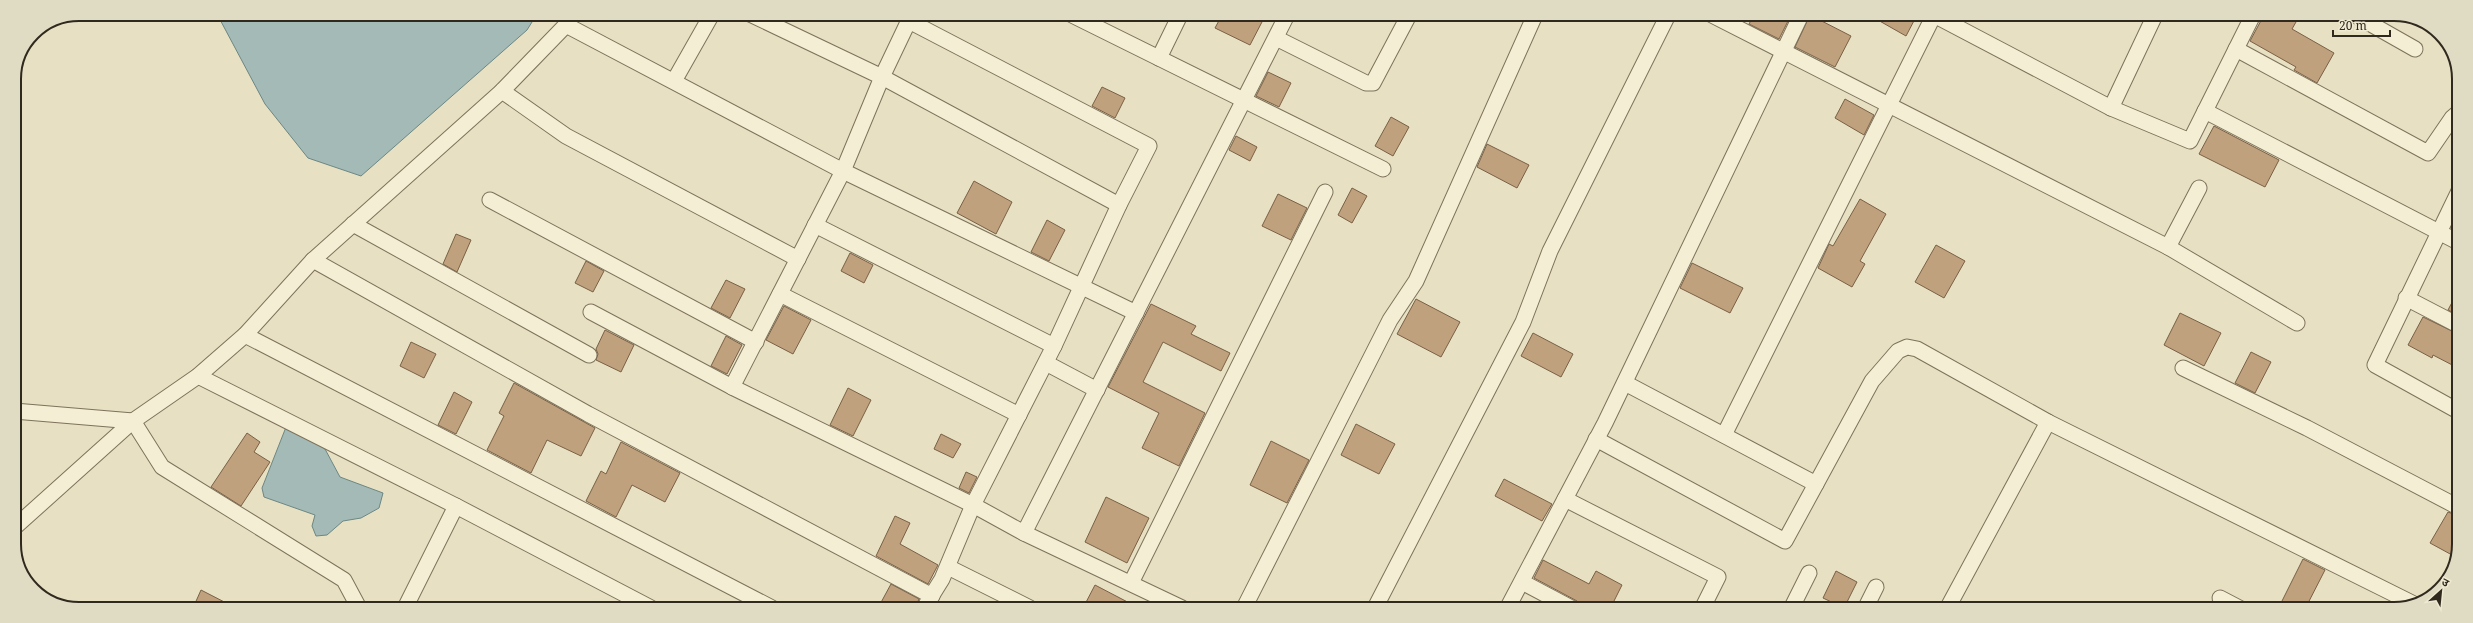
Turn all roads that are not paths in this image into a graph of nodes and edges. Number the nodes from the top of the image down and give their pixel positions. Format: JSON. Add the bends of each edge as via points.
{"nodes":[{"id":1,"x":568,"y":21,"type":"edge"},
{"id":2,"x":571,"y":21,"type":"edge"},
{"id":3,"x":708,"y":21,"type":"edge"},
{"id":4,"x":765,"y":21,"type":"edge"},
{"id":5,"x":909,"y":21,"type":"edge"},
{"id":6,"x":916,"y":21,"type":"edge"},
{"id":7,"x":1101,"y":21,"type":"edge"},
{"id":8,"x":1177,"y":21,"type":"edge"},
{"id":9,"x":1284,"y":21,"type":"edge"},
{"id":10,"x":1406,"y":21,"type":"edge"},
{"id":11,"x":1532,"y":21,"type":"edge"},
{"id":12,"x":1665,"y":21,"type":"edge"},
{"id":13,"x":1724,"y":21,"type":"edge"},
{"id":14,"x":1798,"y":21,"type":"edge"},
{"id":15,"x":1931,"y":21,"type":"edge"},
{"id":16,"x":1945,"y":21,"type":"edge"},
{"id":17,"x":2152,"y":21,"type":"edge"},
{"id":18,"x":2247,"y":21,"type":"edge"},
{"id":19,"x":2366,"y":21,"type":"edge"},
{"id":20,"x":1276,"y":38,"type":"junction"},
{"id":21,"x":2236,"y":49,"type":"junction"},
{"id":22,"x":2415,"y":49,"type":"dead end"},
{"id":23,"x":1784,"y":51,"type":"junction"},
{"id":24,"x":1159,"y":58,"type":"junction"},
{"id":25,"x":882,"y":77,"type":"junction"},
{"id":26,"x":674,"y":81,"type":"junction"},
{"id":27,"x":502,"y":91,"type":"junction"},
{"id":28,"x":1244,"y":99,"type":"junction"},
{"id":29,"x":1889,"y":106,"type":"junction"},
{"id":30,"x":2111,"y":108,"type":"junction"},
{"id":31,"x":2205,"y":111,"type":"junction"},
{"id":32,"x":2452,"y":118,"type":"edge"},
{"id":33,"x":1383,"y":169,"type":"dead end"},
{"id":34,"x":843,"y":171,"type":"junction"},
{"id":35,"x":2199,"y":188,"type":"dead end"},
{"id":36,"x":1325,"y":192,"type":"dead end"},
{"id":37,"x":490,"y":200,"type":"dead end"},
{"id":38,"x":1119,"y":205,"type":"junction"},
{"id":39,"x":2452,"y":205,"type":"edge"},
{"id":40,"x":353,"y":224,"type":"junction"},
{"id":41,"x":815,"y":225,"type":"junction"},
{"id":42,"x":2439,"y":232,"type":"junction"},
{"id":43,"x":2452,"y":239,"type":"edge"},
{"id":44,"x":2168,"y":247,"type":"junction"},
{"id":45,"x":798,"y":259,"type":"junction"},
{"id":46,"x":313,"y":260,"type":"junction"},
{"id":47,"x":1082,"y":286,"type":"junction"},
{"id":48,"x":780,"y":294,"type":"junction"},
{"id":49,"x":2406,"y":298,"type":"junction"},
{"id":50,"x":591,"y":312,"type":"dead end"},
{"id":51,"x":1136,"y":314,"type":"junction"},
{"id":52,"x":2452,"y":322,"type":"edge"},
{"id":53,"x":2297,"y":323,"type":"dead end"},
{"id":54,"x":245,"y":334,"type":"junction"},
{"id":55,"x":756,"y":342,"type":"junction"},
{"id":56,"x":1054,"y":346,"type":"junction"},
{"id":57,"x":589,"y":356,"type":"dead end"},
{"id":58,"x":1046,"y":363,"type":"junction"},
{"id":59,"x":2183,"y":368,"type":"dead end"},
{"id":60,"x":198,"y":376,"type":"junction"},
{"id":61,"x":1625,"y":383,"type":"junction"},
{"id":62,"x":732,"y":387,"type":"junction"},
{"id":63,"x":1097,"y":390,"type":"junction"},
{"id":64,"x":2452,"y":408,"type":"edge"},
{"id":65,"x":21,"y":412,"type":"edge"},
{"id":66,"x":1019,"y":415,"type":"junction"},
{"id":67,"x":133,"y":421,"type":"junction"},
{"id":68,"x":2048,"y":422,"type":"junction"},
{"id":69,"x":1724,"y":435,"type":"junction"},
{"id":70,"x":1596,"y":439,"type":"junction"},
{"id":71,"x":1816,"y":484,"type":"junction"},
{"id":72,"x":1565,"y":499,"type":"junction"},
{"id":73,"x":973,"y":505,"type":"junction"},
{"id":74,"x":2452,"y":505,"type":"edge"},
{"id":75,"x":456,"y":506,"type":"junction"},
{"id":76,"x":21,"y":521,"type":"edge"},
{"id":77,"x":1024,"y":533,"type":"junction"},
{"id":78,"x":948,"y":567,"type":"junction"},
{"id":79,"x":1809,"y":573,"type":"dead end"},
{"id":80,"x":1522,"y":582,"type":"junction"},
{"id":81,"x":1131,"y":583,"type":"junction"},
{"id":82,"x":1876,"y":587,"type":"dead end"},
{"id":83,"x":2220,"y":598,"type":"dead end"},
{"id":84,"x":2407,"y":601,"type":"edge"},
{"id":85,"x":356,"y":602,"type":"edge"},
{"id":86,"x":408,"y":602,"type":"edge"},
{"id":87,"x":640,"y":602,"type":"edge"},
{"id":88,"x":760,"y":602,"type":"edge"},
{"id":89,"x":928,"y":602,"type":"edge"},
{"id":90,"x":1018,"y":602,"type":"edge"},
{"id":91,"x":1170,"y":602,"type":"edge"},
{"id":92,"x":1247,"y":602,"type":"edge"},
{"id":93,"x":1378,"y":602,"type":"edge"},
{"id":94,"x":1510,"y":602,"type":"edge"},
{"id":95,"x":1561,"y":602,"type":"edge"},
{"id":96,"x":1706,"y":602,"type":"edge"},
{"id":97,"x":1794,"y":602,"type":"edge"},
{"id":98,"x":1868,"y":602,"type":"edge"},
{"id":99,"x":1952,"y":602,"type":"edge"},
{"id":100,"x":2228,"y":602,"type":"edge"}],
"edges":[{"from":1,"to":27,"type":"street"},
{"from":2,"to":26,"type":"street"},
{"from":3,"to":26,"type":"street"},
{"from":4,"to":25,"type":"street"},
{"from":5,"to":25,"type":"street"},
{"from":6,"to":38,"type":"street","via":[[1149,146]]},
{"from":7,"to":24,"type":"street"},
{"from":8,"to":24,"type":"street"},
{"from":9,"to":20,"type":"street"},
{"from":10,"to":20,"type":"street","via":[[1372,83],[1366,83]]},
{"from":11,"to":92,"type":"street","via":[[1416,281],[1390,320]]},
{"from":12,"to":93,"type":"street","via":[[1550,251],[1524,322]]},
{"from":13,"to":23,"type":"street"},
{"from":14,"to":23,"type":"street"},
{"from":15,"to":29,"type":"street"},
{"from":16,"to":30,"type":"street"},
{"from":17,"to":30,"type":"street"},
{"from":18,"to":21,"type":"street"},
{"from":19,"to":22,"type":"street"},
{"from":20,"to":28,"type":"street"},
{"from":21,"to":31,"type":"street"},
{"from":21,"to":32,"type":"street","via":[[2428,153]]},
{"from":23,"to":29,"type":"street"},
{"from":23,"to":61,"type":"street"},
{"from":24,"to":28,"type":"street"},
{"from":25,"to":34,"type":"street"},
{"from":25,"to":38,"type":"street"},
{"from":26,"to":34,"type":"street"},
{"from":27,"to":40,"type":"street"},
{"from":27,"to":45,"type":"street","via":[[566,136]]},
{"from":28,"to":33,"type":"street"},
{"from":28,"to":51,"type":"street"},
{"from":29,"to":44,"type":"street"},
{"from":29,"to":69,"type":"street"},
{"from":30,"to":31,"type":"street","via":[[2190,141]]},
{"from":31,"to":42,"type":"street"},
{"from":34,"to":41,"type":"street"},
{"from":34,"to":47,"type":"street"},
{"from":35,"to":44,"type":"street"},
{"from":36,"to":81,"type":"street"},
{"from":37,"to":55,"type":"street"},
{"from":38,"to":47,"type":"street"},
{"from":39,"to":42,"type":"street"},
{"from":40,"to":46,"type":"street"},
{"from":40,"to":57,"type":"street"},
{"from":41,"to":45,"type":"street"},
{"from":41,"to":56,"type":"street"},
{"from":42,"to":43,"type":"street"},
{"from":42,"to":49,"type":"street"},
{"from":44,"to":53,"type":"street"},
{"from":45,"to":48,"type":"street"},
{"from":46,"to":54,"type":"street"},
{"from":46,"to":89,"type":"street"},
{"from":47,"to":51,"type":"street"},
{"from":47,"to":56,"type":"street"},
{"from":48,"to":55,"type":"street"},
{"from":48,"to":66,"type":"street"},
{"from":49,"to":52,"type":"street"},
{"from":49,"to":64,"type":"street","via":[[2375,366]]},
{"from":50,"to":62,"type":"street"},
{"from":51,"to":63,"type":"street"},
{"from":54,"to":60,"type":"street"},
{"from":54,"to":88,"type":"street"},
{"from":55,"to":62,"type":"street"},
{"from":56,"to":58,"type":"street"},
{"from":58,"to":63,"type":"street"},
{"from":58,"to":66,"type":"street"},
{"from":59,"to":74,"type":"street","via":[[2307,428]]},
{"from":60,"to":67,"type":"street"},
{"from":60,"to":75,"type":"street"},
{"from":61,"to":69,"type":"street"},
{"from":61,"to":70,"type":"street"},
{"from":62,"to":73,"type":"street"},
{"from":63,"to":77,"type":"street"},
{"from":65,"to":67,"type":"street"},
{"from":66,"to":73,"type":"street"},
{"from":67,"to":76,"type":"street"},
{"from":67,"to":85,"type":"street","via":[[162,467],[344,580]]},
{"from":68,"to":71,"type":"street","via":[[1939,360],[1917,349],[1906,347],[1898,351],[1872,381]]},
{"from":68,"to":84,"type":"street"},
{"from":68,"to":99,"type":"street"},
{"from":69,"to":71,"type":"street"},
{"from":70,"to":71,"type":"street","via":[[1785,541]]},
{"from":70,"to":72,"type":"street"},
{"from":72,"to":80,"type":"street"},
{"from":72,"to":96,"type":"street","via":[[1718,577]]},
{"from":73,"to":77,"type":"street"},
{"from":73,"to":78,"type":"street"},
{"from":75,"to":86,"type":"street"},
{"from":75,"to":87,"type":"street"},
{"from":77,"to":81,"type":"street"},
{"from":78,"to":89,"type":"street"},
{"from":78,"to":90,"type":"street"},
{"from":79,"to":97,"type":"street"},
{"from":80,"to":94,"type":"street"},
{"from":80,"to":95,"type":"street"},
{"from":81,"to":91,"type":"street"},
{"from":82,"to":98,"type":"street"},
{"from":83,"to":100,"type":"street"}]}
